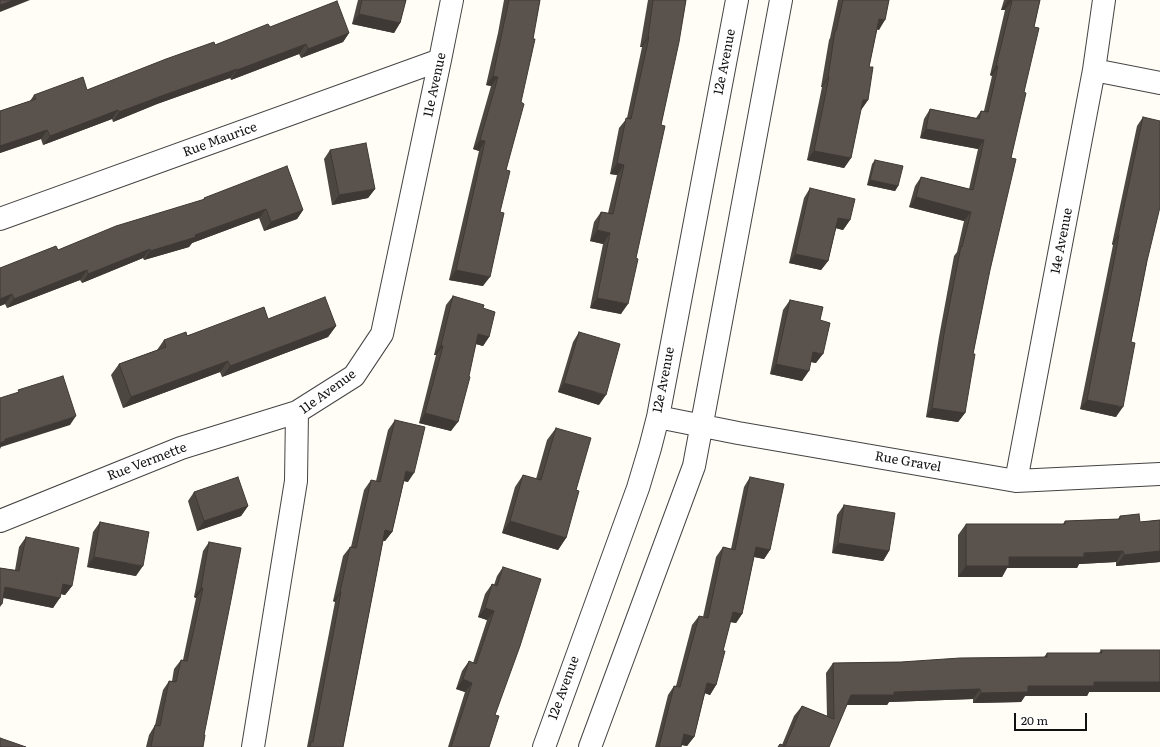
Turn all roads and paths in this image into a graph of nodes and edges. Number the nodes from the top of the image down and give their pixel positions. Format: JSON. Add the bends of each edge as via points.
{"nodes":[{"id":1,"x":452,"y":0,"type":"edge"},
{"id":2,"x":737,"y":0,"type":"edge"},
{"id":3,"x":781,"y":0,"type":"edge"},
{"id":4,"x":1104,"y":0,"type":"edge"},
{"id":5,"x":440,"y":60,"type":"junction"},
{"id":6,"x":1094,"y":70,"type":"junction"},
{"id":7,"x":1160,"y":83,"type":"edge"},
{"id":8,"x":0,"y":219,"type":"edge"},
{"id":9,"x":297,"y":412,"type":"junction"},
{"id":10,"x":658,"y":417,"type":"junction"},
{"id":11,"x":701,"y":425,"type":"junction"},
{"id":12,"x":1160,"y":474,"type":"edge"},
{"id":13,"x":1016,"y":481,"type":"junction"},
{"id":14,"x":0,"y":521,"type":"edge"},
{"id":15,"x":253,"y":747,"type":"edge"},
{"id":16,"x":544,"y":747,"type":"edge"},
{"id":17,"x":590,"y":747,"type":"edge"}],
"edges":[{"from":1,"to":5,"type":"street","name":"11e Avenue"},
{"from":2,"to":10,"type":"street","name":"12e Avenue"},
{"from":3,"to":11,"type":"street"},
{"from":4,"to":6,"type":"street","name":"14e Avenue"},
{"from":5,"to":8,"type":"street","name":"Rue Maurice"},
{"from":5,"to":9,"type":"street","name":"11e Avenue","via":[[382,334],[354,376]]},
{"from":6,"to":7,"type":"street"},
{"from":6,"to":13,"type":"street","name":"14e Avenue"},
{"from":9,"to":14,"type":"street","name":"Rue Vermette","via":[[181,448]]},
{"from":9,"to":15,"type":"street","name":"11e Avenue","via":[[296,481]]},
{"from":10,"to":11,"type":"street","name":"Rue Gravel"},
{"from":10,"to":16,"type":"street","name":"12e Avenue","via":[[638,488]]},
{"from":11,"to":13,"type":"street","name":"Rue Gravel"},
{"from":11,"to":17,"type":"street","via":[[694,466]]},
{"from":12,"to":13,"type":"street","name":"Rue Gravel"}]}
